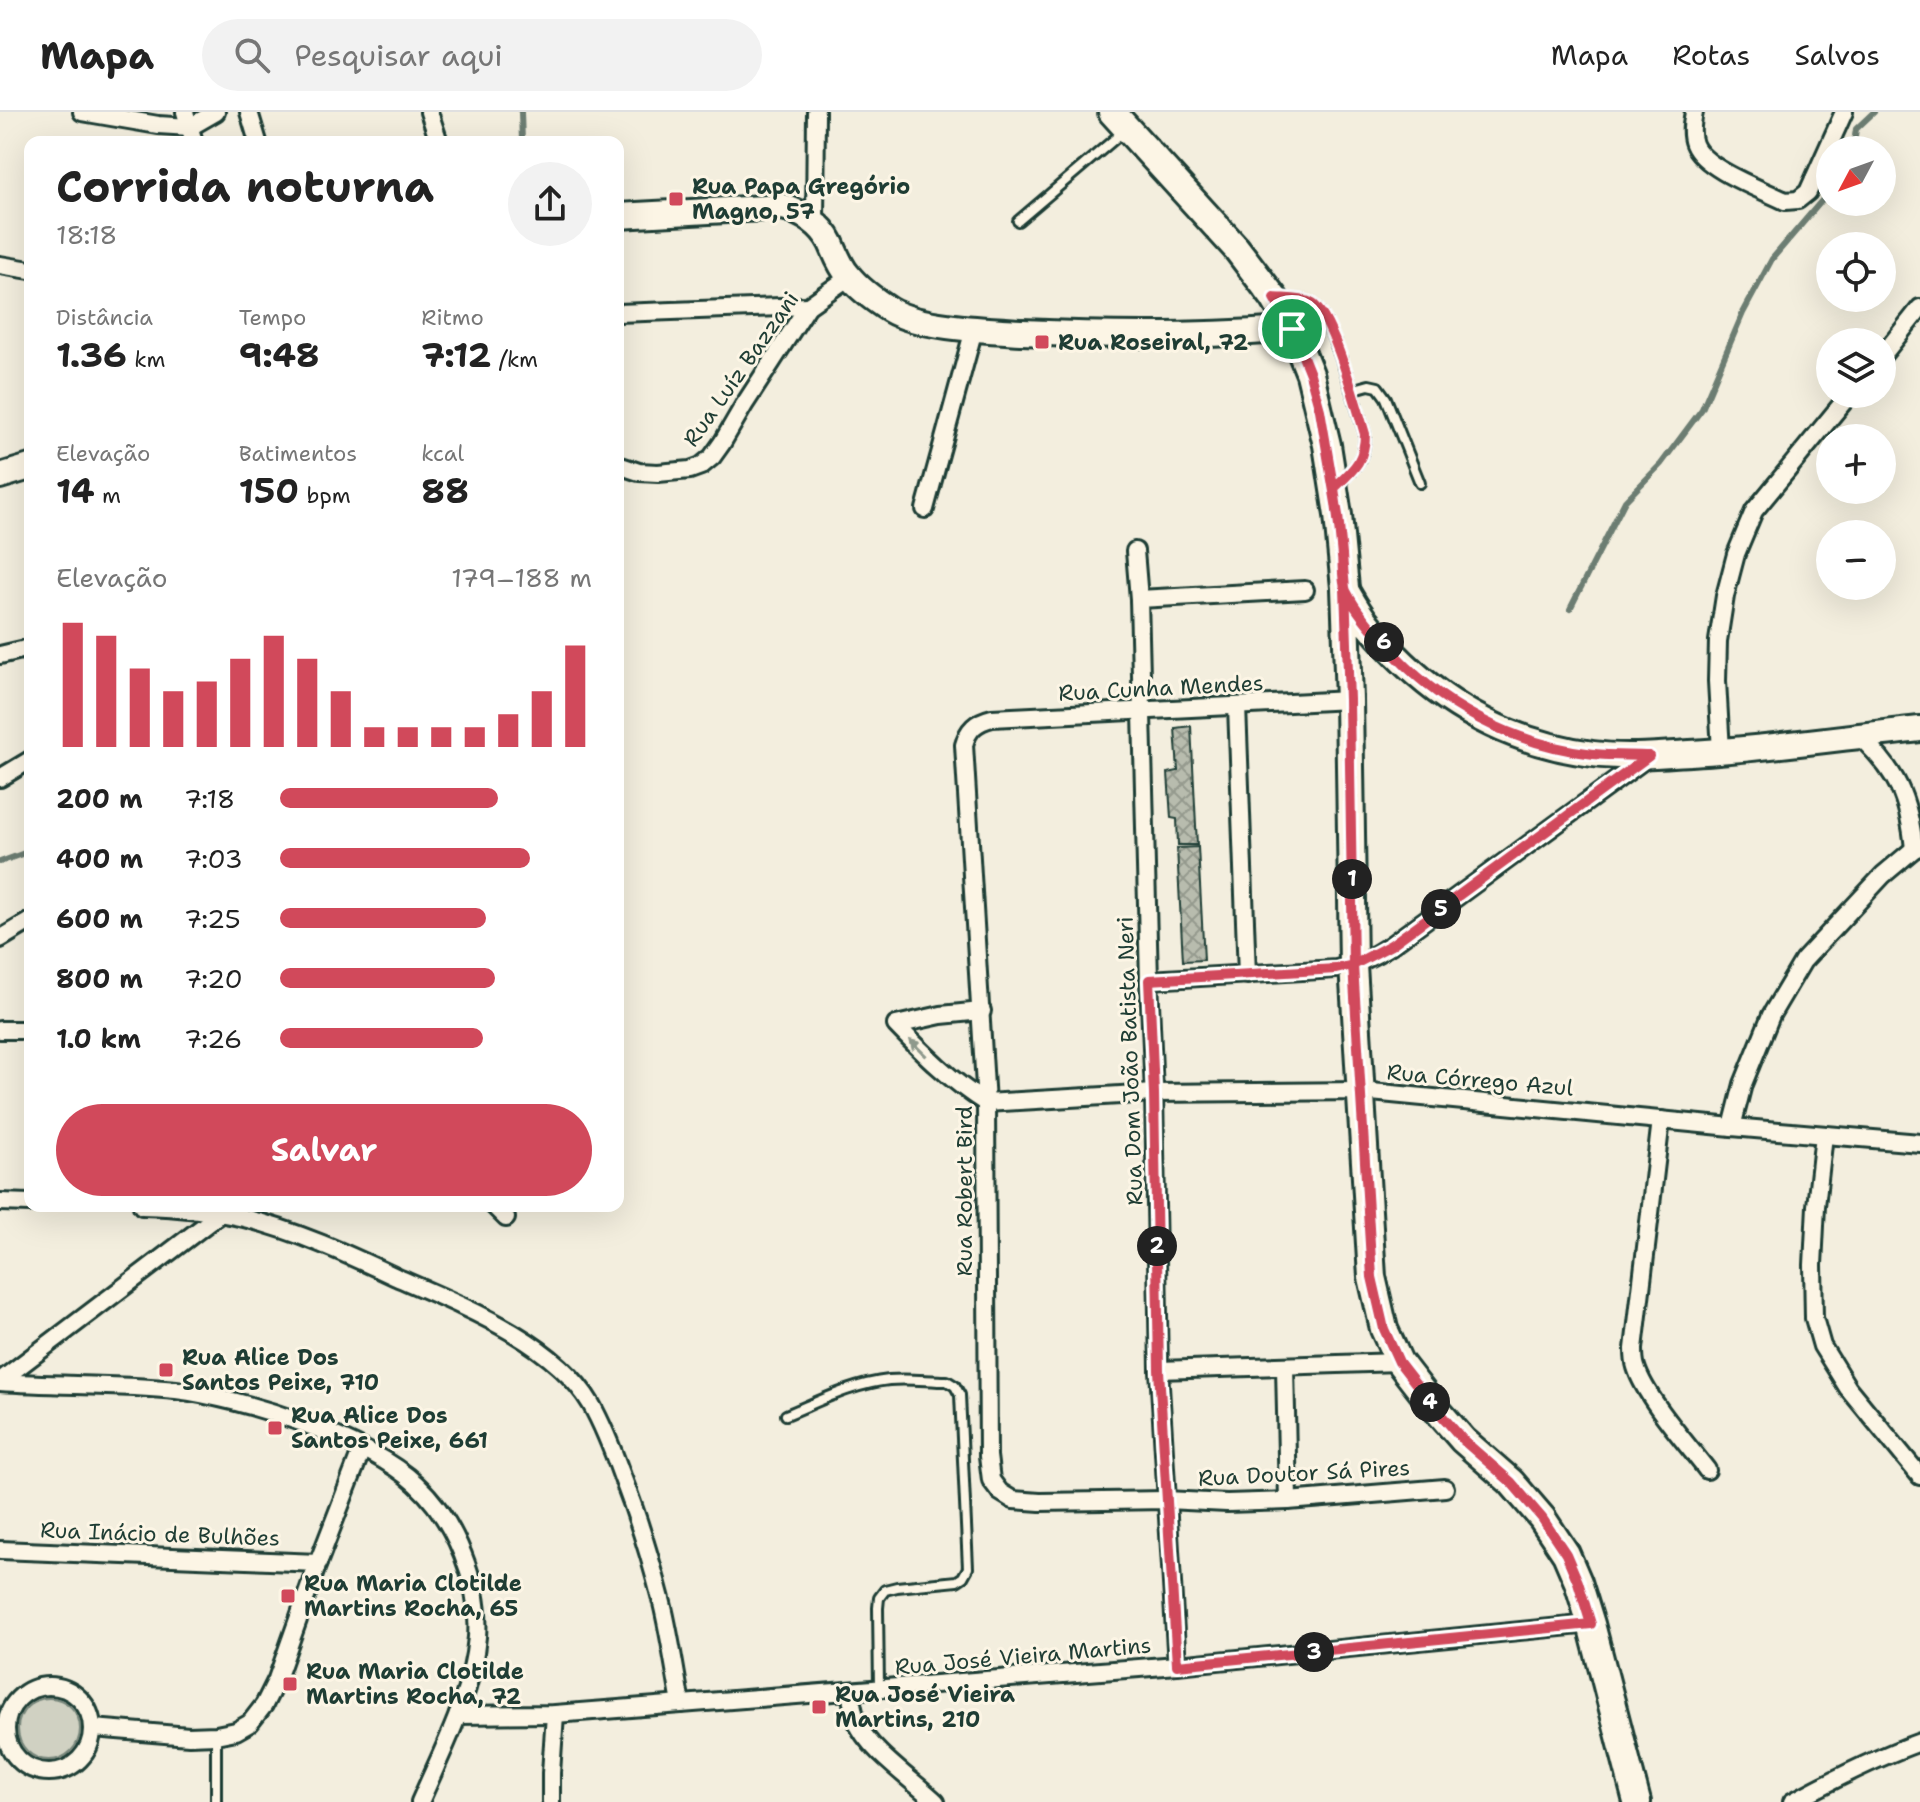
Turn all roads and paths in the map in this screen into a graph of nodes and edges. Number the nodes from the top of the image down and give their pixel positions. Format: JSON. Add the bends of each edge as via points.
{"nodes":[{"id":1,"x":82,"y":112,"type":"edge"},
{"id":2,"x":216,"y":112,"type":"edge"},
{"id":3,"x":249,"y":112,"type":"edge"},
{"id":4,"x":429,"y":112,"type":"edge"},
{"id":5,"x":816,"y":112,"type":"edge"},
{"id":6,"x":1694,"y":112,"type":"edge"},
{"id":7,"x":1844,"y":112,"type":"edge"},
{"id":8,"x":1120,"y":120,"type":"edge"},
{"id":9,"x":190,"y":127,"type":"edge"},
{"id":10,"x":256,"y":136,"type":"edge"},
{"id":11,"x":437,"y":136,"type":"edge"},
{"id":12,"x":624,"y":216,"type":"edge"},
{"id":13,"x":1018,"y":221,"type":"dead end"},
{"id":14,"x":815,"y":222,"type":"junction"},
{"id":15,"x":0,"y":265,"type":"edge"},
{"id":16,"x":24,"y":269,"type":"edge"},
{"id":17,"x":849,"y":277,"type":"junction"},
{"id":18,"x":1274,"y":298,"type":"junction"},
{"id":19,"x":808,"y":306,"type":"junction"},
{"id":20,"x":1920,"y":308,"type":"edge"},
{"id":21,"x":624,"y":313,"type":"edge"},
{"id":22,"x":974,"y":329,"type":"junction"},
{"id":23,"x":1292,"y":329,"type":"junction"},
{"id":24,"x":1896,"y":338,"type":"edge"},
{"id":25,"x":1351,"y":390,"type":"junction"},
{"id":26,"x":1839,"y":408,"type":"edge"},
{"id":27,"x":624,"y":467,"type":"edge"},
{"id":28,"x":24,"y":469,"type":"edge"},
{"id":29,"x":0,"y":476,"type":"edge"},
{"id":30,"x":1420,"y":483,"type":"dead end"},
{"id":31,"x":1334,"y":488,"type":"junction"},
{"id":32,"x":925,"y":509,"type":"dead end"},
{"id":33,"x":1135,"y":551,"type":"dead end"},
{"id":34,"x":1345,"y":588,"type":"junction"},
{"id":35,"x":1305,"y":590,"type":"dead end"},
{"id":36,"x":1139,"y":599,"type":"junction"},
{"id":37,"x":1346,"y":637,"type":"junction"},
{"id":38,"x":1387,"y":647,"type":"junction"},
{"id":39,"x":24,"y":649,"type":"edge"},
{"id":40,"x":0,"y":655,"type":"edge"},
{"id":41,"x":1349,"y":700,"type":"junction"},
{"id":42,"x":1237,"y":706,"type":"junction"},
{"id":43,"x":1142,"y":710,"type":"junction"},
{"id":44,"x":977,"y":724,"type":"joint"},
{"id":45,"x":1920,"y":729,"type":"edge"},
{"id":46,"x":1859,"y":736,"type":"junction"},
{"id":47,"x":1721,"y":751,"type":"junction"},
{"id":48,"x":1649,"y":756,"type":"junction"},
{"id":49,"x":24,"y":764,"type":"edge"},
{"id":50,"x":0,"y":778,"type":"edge"},
{"id":51,"x":1917,"y":848,"type":"edge"},
{"id":52,"x":24,"y":925,"type":"edge"},
{"id":53,"x":0,"y":939,"type":"edge"},
{"id":54,"x":1353,"y":965,"type":"junction"},
{"id":55,"x":1247,"y":975,"type":"junction"},
{"id":56,"x":1149,"y":980,"type":"junction"},
{"id":57,"x":982,"y":1011,"type":"junction"},
{"id":58,"x":0,"y":1030,"type":"edge"},
{"id":59,"x":24,"y":1030,"type":"edge"},
{"id":60,"x":1361,"y":1091,"type":"junction"},
{"id":61,"x":1154,"y":1093,"type":"junction"},
{"id":62,"x":986,"y":1103,"type":"junction"},
{"id":63,"x":1661,"y":1120,"type":"junction"},
{"id":64,"x":1732,"y":1127,"type":"junction"},
{"id":65,"x":1824,"y":1135,"type":"junction"},
{"id":66,"x":1920,"y":1143,"type":"edge"},
{"id":67,"x":0,"y":1202,"type":"edge"},
{"id":68,"x":24,"y":1203,"type":"edge"},
{"id":69,"x":214,"y":1212,"type":"edge"},
{"id":70,"x":221,"y":1213,"type":"junction"},
{"id":71,"x":1399,"y":1362,"type":"junction"},
{"id":72,"x":1285,"y":1367,"type":"junction"},
{"id":73,"x":1159,"y":1370,"type":"junction"},
{"id":74,"x":0,"y":1382,"type":"edge"},
{"id":75,"x":786,"y":1415,"type":"dead end"},
{"id":76,"x":362,"y":1449,"type":"junction"},
{"id":77,"x":1707,"y":1470,"type":"dead end"},
{"id":78,"x":1920,"y":1476,"type":"edge"},
{"id":79,"x":1445,"y":1488,"type":"dead end"},
{"id":80,"x":1166,"y":1500,"type":"junction"},
{"id":81,"x":1288,"y":1501,"type":"junction"},
{"id":82,"x":0,"y":1550,"type":"edge"},
{"id":83,"x":318,"y":1563,"type":"junction"},
{"id":84,"x":1591,"y":1624,"type":"junction"},
{"id":85,"x":1177,"y":1665,"type":"junction"},
{"id":86,"x":879,"y":1689,"type":"junction"},
{"id":87,"x":850,"y":1691,"type":"junction"},
{"id":88,"x":681,"y":1704,"type":"junction"},
{"id":89,"x":555,"y":1714,"type":"junction"},
{"id":90,"x":458,"y":1715,"type":"junction"},
{"id":91,"x":3,"y":1724,"type":"edge"},
{"id":92,"x":93,"y":1728,"type":"junction"},
{"id":93,"x":216,"y":1735,"type":"junction"},
{"id":94,"x":1920,"y":1742,"type":"edge"},
{"id":95,"x":216,"y":1802,"type":"edge"},
{"id":96,"x":420,"y":1802,"type":"edge"},
{"id":97,"x":551,"y":1802,"type":"edge"},
{"id":98,"x":936,"y":1802,"type":"edge"},
{"id":99,"x":1637,"y":1802,"type":"edge"},
{"id":100,"x":1792,"y":1802,"type":"edge"}],
"edges":[{"from":1,"to":9,"type":"street"},
{"from":2,"to":9,"type":"street"},
{"from":3,"to":10,"type":"street"},
{"from":4,"to":11,"type":"street"},
{"from":5,"to":14,"type":"street"},
{"from":6,"to":7,"type":"street","via":[[1693,141],[1700,155],[1785,201],[1808,192]]},
{"from":8,"to":13,"type":"lane"},
{"from":8,"to":18,"type":"main road"},
{"from":12,"to":14,"type":"street","via":[[784,207]]},
{"from":14,"to":17,"type":"street"},
{"from":15,"to":16,"type":"street"},
{"from":17,"to":19,"type":"street","name":"Rua Luíz Bazzani"},
{"from":17,"to":22,"type":"street","via":[[894,312]]},
{"from":18,"to":23,"type":"main road"},
{"from":18,"to":25,"type":"lane","via":[[1310,303],[1320,311]]},
{"from":19,"to":21,"type":"street"},
{"from":19,"to":27,"type":"street","name":"Rua Luíz Bazzani","via":[[712,457],[690,470],[658,473]]},
{"from":20,"to":24,"type":"street"},
{"from":22,"to":23,"type":"street","via":[[1186,336]]},
{"from":22,"to":32,"type":"street"},
{"from":23,"to":31,"type":"main road","via":[[1320,410]]},
{"from":25,"to":30,"type":"lane","via":[[1378,387]]},
{"from":25,"to":31,"type":"lane","via":[[1365,450]]},
{"from":26,"to":47,"type":"street","via":[[1754,511],[1736,554],[1718,641]]},
{"from":28,"to":29,"type":"street"},
{"from":31,"to":34,"type":"main road"},
{"from":33,"to":36,"type":"street","name":"Rua Dom João Batista Neri"},
{"from":34,"to":37,"type":"main road"},
{"from":34,"to":38,"type":"street"},
{"from":35,"to":36,"type":"street"},
{"from":36,"to":43,"type":"street","name":"Rua Dom João Batista Neri"},
{"from":37,"to":38,"type":"street","via":[[1363,635]]},
{"from":37,"to":41,"type":"main road"},
{"from":38,"to":48,"type":"street","via":[[1430,687],[1506,732],[1594,754]]},
{"from":39,"to":40,"type":"street"},
{"from":41,"to":42,"type":"street","name":"Rua Cunha Mendes"},
{"from":41,"to":54,"type":"main road"},
{"from":42,"to":43,"type":"street","name":"Rua Cunha Mendes"},
{"from":42,"to":55,"type":"street"},
{"from":43,"to":44,"type":"street","name":"Rua Cunha Mendes","via":[[992,718]]},
{"from":43,"to":56,"type":"street","name":"Rua Dom João Batista Neri"},
{"from":44,"to":57,"type":"street","name":"Rua Robert Bird","via":[[964,745]]},
{"from":45,"to":46,"type":"street"},
{"from":46,"to":47,"type":"street"},
{"from":46,"to":51,"type":"street","via":[[1878,753],[1899,786]]},
{"from":47,"to":48,"type":"street"},
{"from":48,"to":54,"type":"street","via":[[1391,945]]},
{"from":49,"to":50,"type":"street"},
{"from":51,"to":64,"type":"street","via":[[1883,875],[1803,961],[1771,1015]]},
{"from":52,"to":53,"type":"street"},
{"from":54,"to":55,"type":"street"},
{"from":54,"to":60,"type":"main road"},
{"from":55,"to":56,"type":"street"},
{"from":56,"to":61,"type":"street","name":"Rua Dom João Batista Neri"},
{"from":57,"to":62,"type":"street","name":"Rua Robert Bird"},
{"from":62,"to":57,"type":"street","one_way":true,"via":[[941,1070],[896,1025]]},
{"from":58,"to":59,"type":"street"},
{"from":60,"to":61,"type":"street","name":"Rua Córrego Azul"},
{"from":60,"to":63,"type":"street","name":"Rua Córrego Azul"},
{"from":60,"to":71,"type":"main road","via":[[1372,1277],[1384,1329]]},
{"from":61,"to":62,"type":"street","name":"Rua Córrego Azul"},
{"from":61,"to":73,"type":"street","name":"Rua Dom João Batista Neri"},
{"from":62,"to":80,"type":"street","name":"Rua Robert Bird","via":[[991,1480],[1013,1500]]},
{"from":63,"to":64,"type":"street","name":"Rua Córrego Azul"},
{"from":63,"to":77,"type":"street","via":[[1634,1364]]},
{"from":64,"to":65,"type":"street","name":"Rua Córrego Azul"},
{"from":65,"to":66,"type":"street","name":"Rua Córrego Azul"},
{"from":65,"to":78,"type":"street","via":[[1816,1206],[1814,1318],[1822,1346],[1848,1388]]},
{"from":67,"to":68,"type":"street"},
{"from":69,"to":70,"type":"street"},
{"from":70,"to":74,"type":"street"},
{"from":70,"to":88,"type":"street","via":[[313,1240],[453,1302],[522,1339],[569,1376],[590,1402],[632,1501],[662,1603]]},
{"from":71,"to":72,"type":"street"},
{"from":71,"to":84,"type":"main road","via":[[1463,1440],[1542,1518],[1566,1554]]},
{"from":72,"to":73,"type":"street"},
{"from":72,"to":81,"type":"street"},
{"from":73,"to":80,"type":"street","name":"Rua Dom João Batista Neri"},
{"from":74,"to":76,"type":"street","via":[[176,1390],[224,1398]]},
{"from":75,"to":86,"type":"lane","via":[[864,1384],[892,1380],[947,1381],[960,1395],[968,1568],[957,1581],[897,1587],[879,1598]]},
{"from":76,"to":83,"type":"street"},
{"from":76,"to":90,"type":"street","via":[[415,1482],[437,1505],[460,1545],[475,1596],[477,1635]]},
{"from":79,"to":81,"type":"street","name":"Rua Doutor Sá Pires"},
{"from":80,"to":81,"type":"street","name":"Rua Doutor Sá Pires"},
{"from":80,"to":85,"type":"street","name":"Rua Dom João Batista Neri"},
{"from":82,"to":83,"type":"street","name":"Rua Inácio de Bulhões"},
{"from":83,"to":93,"type":"street","via":[[264,1705],[250,1723]]},
{"from":84,"to":85,"type":"street","name":"Rua José Vieira Martins"},
{"from":84,"to":99,"type":"main road"},
{"from":85,"to":86,"type":"street","name":"Rua José Vieira Martins"},
{"from":86,"to":87,"type":"street","name":"Rua José Vieira Martins"},
{"from":87,"to":88,"type":"street","name":"Rua José Vieira Martins"},
{"from":87,"to":98,"type":"street","via":[[864,1734]]},
{"from":88,"to":89,"type":"street","name":"Rua José Vieira Martins"},
{"from":89,"to":90,"type":"street","name":"Rua José Vieira Martins"},
{"from":89,"to":97,"type":"street"},
{"from":90,"to":96,"type":"street"},
{"from":91,"to":92,"type":"street","via":[[25,1693],[60,1687],[77,1696]]},
{"from":91,"to":92,"type":"street","via":[[16,1757],[47,1773],[80,1761]]},
{"from":92,"to":93,"type":"street"},
{"from":93,"to":95,"type":"lane"},
{"from":94,"to":100,"type":"street"}]}
